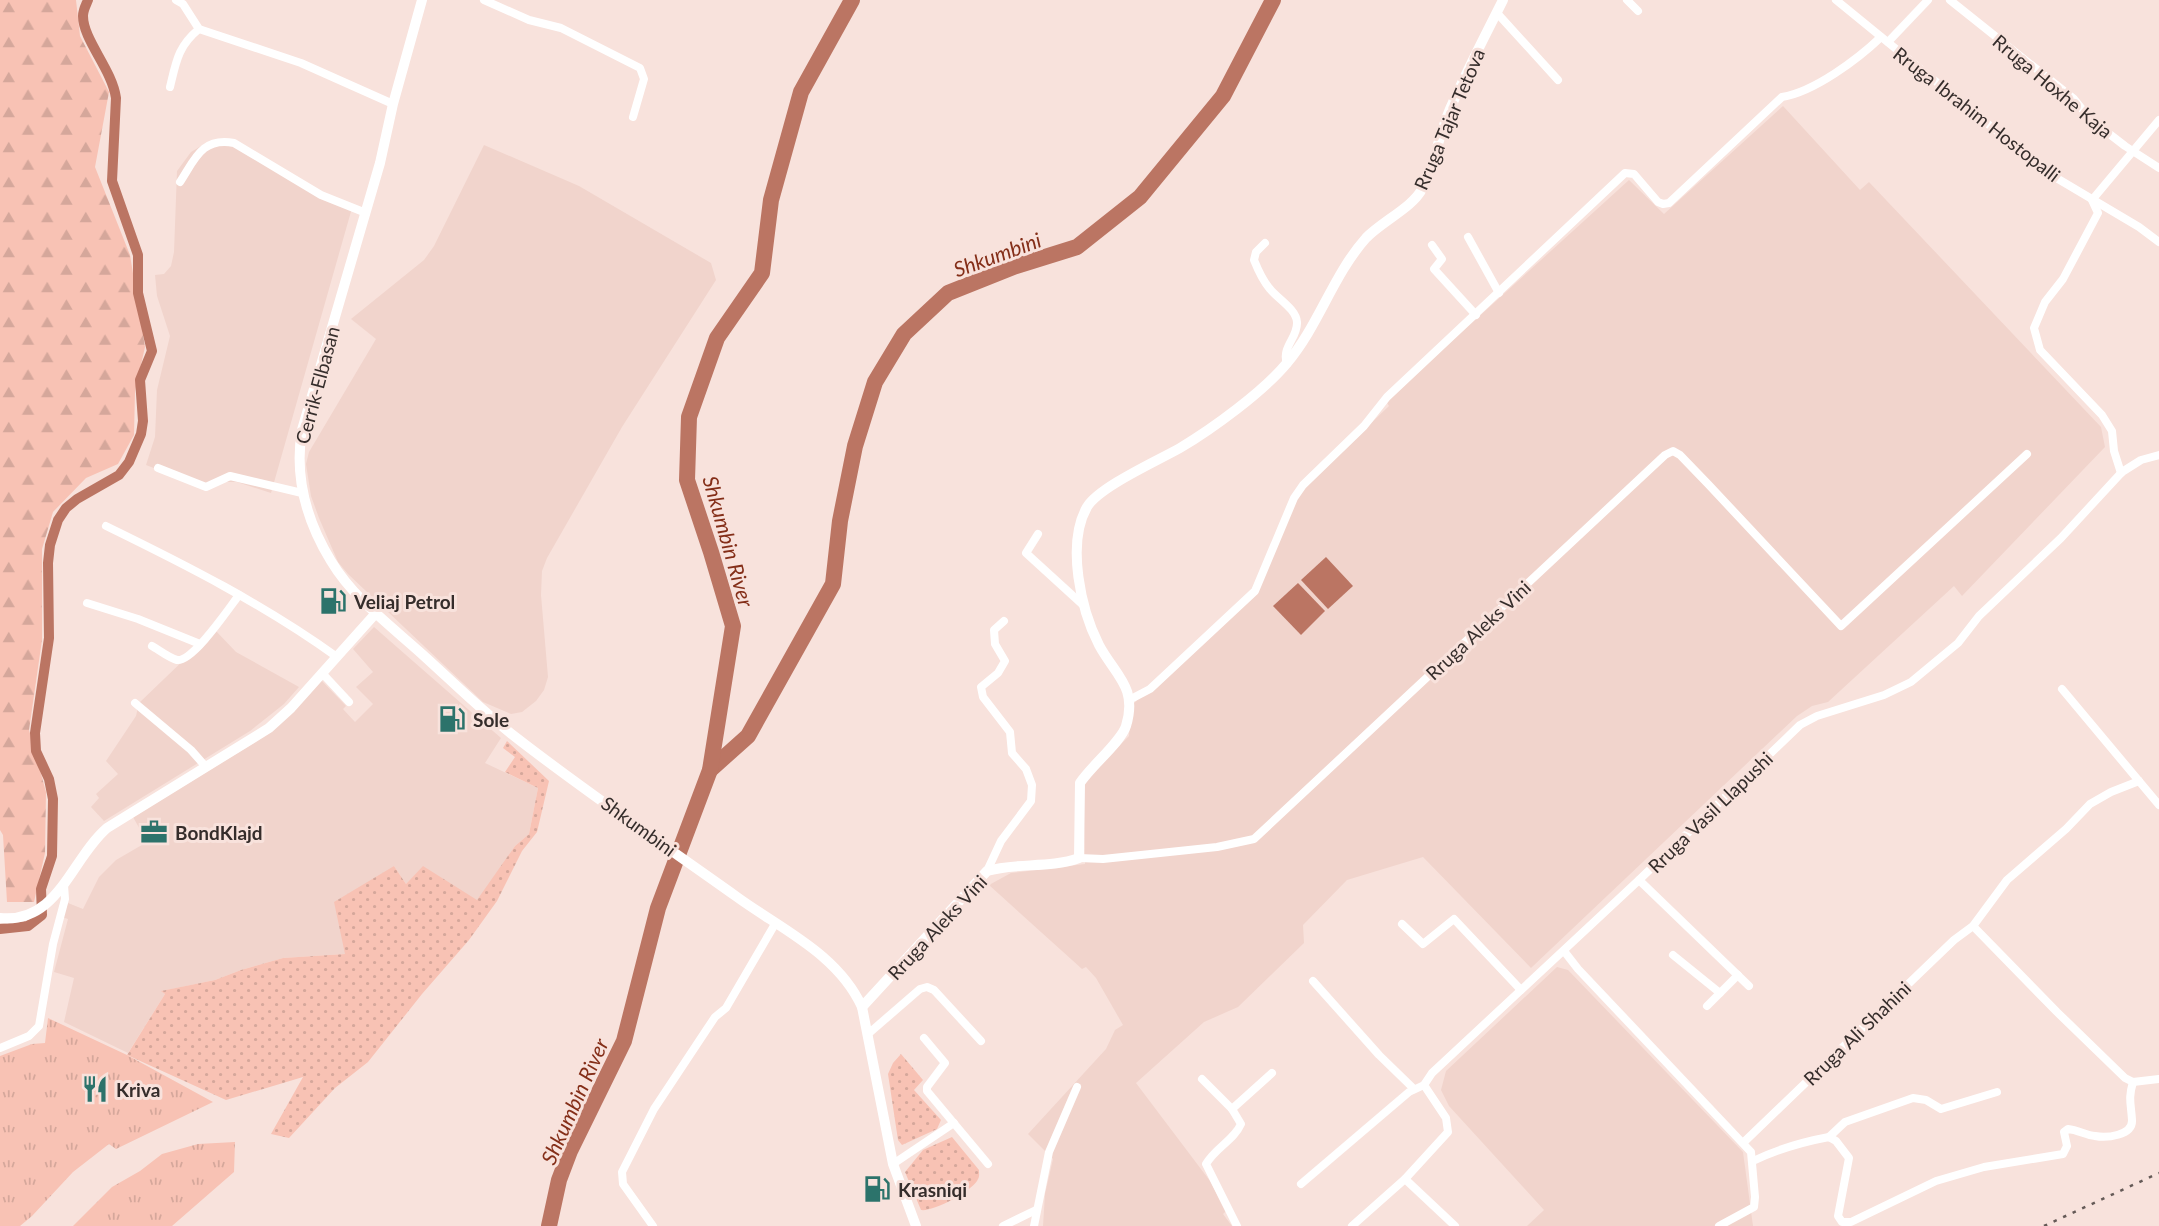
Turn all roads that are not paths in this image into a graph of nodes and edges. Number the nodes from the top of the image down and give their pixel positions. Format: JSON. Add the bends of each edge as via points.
{"nodes":[{"id":1,"x":176,"y":0,"type":"edge"},
{"id":2,"x":422,"y":0,"type":"edge"},
{"id":3,"x":484,"y":0,"type":"edge"},
{"id":4,"x":1503,"y":0,"type":"edge"},
{"id":5,"x":1627,"y":0,"type":"edge"},
{"id":6,"x":1836,"y":0,"type":"edge"},
{"id":7,"x":1928,"y":0,"type":"edge"},
{"id":8,"x":1950,"y":0,"type":"edge"},
{"id":9,"x":1638,"y":11,"type":"dead end"},
{"id":10,"x":1497,"y":13,"type":"junction"},
{"id":11,"x":199,"y":29,"type":"junction"},
{"id":12,"x":1884,"y":40,"type":"junction"},
{"id":13,"x":1558,"y":80,"type":"dead end"},
{"id":14,"x":170,"y":87,"type":"dead end"},
{"id":15,"x":393,"y":104,"type":"junction"},
{"id":16,"x":633,"y":117,"type":"dead end"},
{"id":17,"x":2159,"y":120,"type":"edge"},
{"id":18,"x":2133,"y":150,"type":"junction"},
{"id":19,"x":2159,"y":168,"type":"edge"},
{"id":20,"x":180,"y":182,"type":"dead end"},
{"id":21,"x":2092,"y":200,"type":"junction"},
{"id":22,"x":366,"y":213,"type":"junction"},
{"id":23,"x":1468,"y":237,"type":"dead end"},
{"id":24,"x":2159,"y":242,"type":"edge"},
{"id":25,"x":1265,"y":243,"type":"dead end"},
{"id":26,"x":1432,"y":245,"type":"dead end"},
{"id":27,"x":1499,"y":293,"type":"junction"},
{"id":28,"x":1476,"y":315,"type":"junction"},
{"id":29,"x":1287,"y":364,"type":"junction"},
{"id":30,"x":2026,"y":454,"type":"dead end"},
{"id":31,"x":2159,"y":455,"type":"edge"},
{"id":32,"x":158,"y":468,"type":"dead end"},
{"id":33,"x":2121,"y":474,"type":"junction"},
{"id":34,"x":302,"y":493,"type":"junction"},
{"id":35,"x":106,"y":526,"type":"dead end"},
{"id":36,"x":1038,"y":534,"type":"dead end"},
{"id":37,"x":239,"y":596,"type":"junction"},
{"id":38,"x":87,"y":603,"type":"dead end"},
{"id":39,"x":1083,"y":605,"type":"junction"},
{"id":40,"x":376,"y":613,"type":"junction"},
{"id":41,"x":1004,"y":621,"type":"dead end"},
{"id":42,"x":200,"y":644,"type":"junction"},
{"id":43,"x":152,"y":646,"type":"dead end"},
{"id":44,"x":337,"y":657,"type":"junction"},
{"id":45,"x":322,"y":673,"type":"junction"},
{"id":46,"x":2062,"y":689,"type":"dead end"},
{"id":47,"x":1129,"y":700,"type":"junction"},
{"id":48,"x":349,"y":702,"type":"dead end"},
{"id":49,"x":135,"y":704,"type":"dead end"},
{"id":50,"x":516,"y":738,"type":"joint"},
{"id":51,"x":206,"y":767,"type":"junction"},
{"id":52,"x":2138,"y":781,"type":"junction"},
{"id":53,"x":2159,"y":804,"type":"edge"},
{"id":54,"x":1079,"y":858,"type":"junction"},
{"id":55,"x":987,"y":871,"type":"junction"},
{"id":56,"x":1639,"y":880,"type":"junction"},
{"id":57,"x":64,"y":885,"type":"junction"},
{"id":58,"x":0,"y":918,"type":"edge"},
{"id":59,"x":1402,"y":923,"type":"dead end"},
{"id":60,"x":775,"y":924,"type":"junction"},
{"id":61,"x":1973,"y":926,"type":"junction"},
{"id":62,"x":1564,"y":951,"type":"junction"},
{"id":63,"x":1673,"y":956,"type":"dead end"},
{"id":64,"x":1738,"y":975,"type":"junction"},
{"id":65,"x":1313,"y":981,"type":"dead end"},
{"id":66,"x":1749,"y":986,"type":"dead end"},
{"id":67,"x":1521,"y":990,"type":"junction"},
{"id":68,"x":1720,"y":993,"type":"junction"},
{"id":69,"x":1707,"y":1006,"type":"dead end"},
{"id":70,"x":862,"y":1007,"type":"junction"},
{"id":71,"x":868,"y":1034,"type":"junction"},
{"id":72,"x":924,"y":1038,"type":"dead end"},
{"id":73,"x":981,"y":1041,"type":"dead end"},
{"id":74,"x":0,"y":1048,"type":"edge"},
{"id":75,"x":1272,"y":1073,"type":"dead end"},
{"id":76,"x":1202,"y":1079,"type":"dead end"},
{"id":77,"x":2159,"y":1079,"type":"edge"},
{"id":78,"x":2133,"y":1082,"type":"junction"},
{"id":79,"x":1424,"y":1085,"type":"junction"},
{"id":80,"x":1077,"y":1087,"type":"dead end"},
{"id":81,"x":1414,"y":1089,"type":"junction"},
{"id":82,"x":1997,"y":1092,"type":"dead end"},
{"id":83,"x":1232,"y":1109,"type":"junction"},
{"id":84,"x":954,"y":1124,"type":"junction"},
{"id":85,"x":1829,"y":1137,"type":"junction"},
{"id":86,"x":1743,"y":1143,"type":"junction"},
{"id":87,"x":1753,"y":1161,"type":"junction"},
{"id":88,"x":893,"y":1164,"type":"junction"},
{"id":89,"x":988,"y":1164,"type":"dead end"},
{"id":90,"x":1405,"y":1179,"type":"junction"},
{"id":91,"x":1301,"y":1184,"type":"dead end"},
{"id":92,"x":1036,"y":1210,"type":"junction"},
{"id":93,"x":653,"y":1226,"type":"edge"},
{"id":94,"x":916,"y":1226,"type":"edge"},
{"id":95,"x":1003,"y":1226,"type":"edge"},
{"id":96,"x":1034,"y":1226,"type":"edge"},
{"id":97,"x":1237,"y":1226,"type":"edge"},
{"id":98,"x":1352,"y":1226,"type":"edge"},
{"id":99,"x":1455,"y":1226,"type":"edge"},
{"id":100,"x":1719,"y":1226,"type":"edge"}],
"edges":[{"from":1,"to":11,"type":"street"},
{"from":2,"to":15,"type":"main road","name":"Cerrik-Elbasan"},
{"from":3,"to":16,"type":"street","via":[[561,28],[640,68],[644,79]]},
{"from":4,"to":10,"type":"street","name":"Rruga Tajar Tetova"},
{"from":5,"to":9,"type":"street"},
{"from":6,"to":12,"type":"street","name":"Rruga Ibrahim Hostopalli"},
{"from":7,"to":12,"type":"street"},
{"from":8,"to":18,"type":"street","name":"Rruga Hoxhe Kaja"},
{"from":10,"to":13,"type":"street"},
{"from":10,"to":29,"type":"street","name":"Rruga Tajar Tetova","via":[[1449,110],[1420,192],[1367,237]]},
{"from":11,"to":14,"type":"street","via":[[179,53]]},
{"from":11,"to":15,"type":"street","via":[[282,55]]},
{"from":12,"to":21,"type":"street","name":"Rruga Ibrahim Hostopalli","via":[[2048,173]]},
{"from":12,"to":27,"type":"street","via":[[1814,85],[1782,97],[1669,203],[1658,202],[1634,174],[1625,173]]},
{"from":15,"to":22,"type":"main road","name":"Cerrik-Elbasan"},
{"from":17,"to":18,"type":"street"},
{"from":18,"to":19,"type":"street","name":"Rruga Hoxhe Kaja"},
{"from":18,"to":21,"type":"street"},
{"from":20,"to":22,"type":"street","via":[[200,151],[223,141],[234,143],[321,195]]},
{"from":21,"to":24,"type":"street","name":"Rruga Ibrahim Hostopalli"},
{"from":21,"to":33,"type":"street","via":[[2098,213],[2034,328],[2040,350],[2112,431]]},
{"from":22,"to":34,"type":"main road","name":"Cerrik-Elbasan","via":[[302,430]]},
{"from":23,"to":27,"type":"street"},
{"from":25,"to":29,"type":"street","via":[[1254,260],[1269,288],[1298,321],[1285,353]]},
{"from":26,"to":28,"type":"street","via":[[1442,259],[1434,269]]},
{"from":27,"to":28,"type":"street"},
{"from":28,"to":47,"type":"street","via":[[1387,397],[1298,491],[1255,591],[1150,689]]},
{"from":29,"to":39,"type":"street","name":"Rruga Tajar Tetova","via":[[1217,424],[1088,505],[1079,524]]},
{"from":30,"to":54,"type":"street","name":"Rruga Aleks Vini","via":[[1841,626],[1673,451],[1254,839],[1217,848]]},
{"from":31,"to":33,"type":"street","name":"Rruga Vasil Llapushi","via":[[2133,464]]},
{"from":32,"to":34,"type":"street","via":[[206,486],[230,476]]},
{"from":33,"to":56,"type":"street","name":"Rruga Vasil Llapushi","via":[[1979,616],[1958,643],[1919,676],[1884,695],[1800,725]]},
{"from":34,"to":40,"type":"main road","name":"Cerrik-Elbasan","via":[[331,562]]},
{"from":35,"to":37,"type":"street"},
{"from":36,"to":39,"type":"street","via":[[1026,553]]},
{"from":37,"to":42,"type":"street"},
{"from":37,"to":44,"type":"street"},
{"from":38,"to":42,"type":"street"},
{"from":39,"to":47,"type":"street","name":"Rruga Tajar Tetova","via":[[1100,646],[1126,683]]},
{"from":40,"to":44,"type":"main road"},
{"from":40,"to":50,"type":"main road","name":"Cerrik-Elbasan"},
{"from":41,"to":55,"type":"street","via":[[994,630],[995,644],[1005,661],[981,687],[983,697],[1010,732],[1012,752],[1032,785],[1031,801],[1001,841]]},
{"from":42,"to":43,"type":"street","via":[[177,660]]},
{"from":44,"to":45,"type":"main road"},
{"from":45,"to":48,"type":"street"},
{"from":45,"to":51,"type":"main road","via":[[269,728]]},
{"from":46,"to":52,"type":"street"},
{"from":47,"to":54,"type":"street","via":[[1125,730],[1080,783]]},
{"from":49,"to":51,"type":"street"},
{"from":50,"to":60,"type":"main road","name":"Shkumbini"},
{"from":51,"to":57,"type":"main road","via":[[107,828],[86,850]]},
{"from":52,"to":53,"type":"street"},
{"from":52,"to":61,"type":"street","name":"Rruga Ali Shahini","via":[[2090,804],[2007,880]]},
{"from":54,"to":55,"type":"street","name":"Rruga Aleks Vini"},
{"from":55,"to":70,"type":"street","name":"Rruga Aleks Vini"},
{"from":56,"to":62,"type":"street","name":"Rruga Vasil Llapushi"},
{"from":56,"to":64,"type":"street"},
{"from":57,"to":58,"type":"main road","via":[[36,911]]},
{"from":57,"to":74,"type":"street","via":[[39,1026],[29,1036]]},
{"from":59,"to":67,"type":"street","via":[[1423,944],[1454,919]]},
{"from":60,"to":70,"type":"main road","name":"Shkumbini","via":[[832,965],[854,989]]},
{"from":60,"to":93,"type":"street","via":[[726,1008],[715,1017],[646,1123],[622,1172],[623,1184]]},
{"from":61,"to":78,"type":"street"},
{"from":61,"to":86,"type":"street","name":"Rruga Ali Shahini"},
{"from":62,"to":67,"type":"street","name":"Rruga Vasil Llapushi"},
{"from":62,"to":86,"type":"street"},
{"from":63,"to":68,"type":"street"},
{"from":64,"to":66,"type":"street"},
{"from":64,"to":68,"type":"street"},
{"from":65,"to":81,"type":"street"},
{"from":67,"to":79,"type":"street","name":"Rruga Vasil Llapushi"},
{"from":68,"to":69,"type":"street"},
{"from":70,"to":71,"type":"main road","name":"Shkumbini"},
{"from":71,"to":73,"type":"street","via":[[927,986]]},
{"from":71,"to":88,"type":"main road","name":"Shkumbini"},
{"from":72,"to":84,"type":"street","via":[[945,1063],[927,1091]]},
{"from":75,"to":83,"type":"street"},
{"from":76,"to":83,"type":"street"},
{"from":77,"to":78,"type":"street"},
{"from":78,"to":85,"type":"street","via":[[2128,1100],[2132,1126],[2125,1132],[2096,1136],[2068,1129],[2063,1154],[1993,1165],[1936,1181],[1851,1222],[1842,1222],[1838,1216],[1849,1158]]},
{"from":79,"to":81,"type":"street"},
{"from":79,"to":90,"type":"street","via":[[1446,1118],[1448,1132]]},
{"from":80,"to":92,"type":"street","via":[[1049,1152]]},
{"from":81,"to":91,"type":"street"},
{"from":82,"to":85,"type":"street","via":[[1941,1109],[1913,1098],[1840,1124]]},
{"from":83,"to":97,"type":"street","via":[[1241,1124],[1238,1131],[1206,1164]]},
{"from":84,"to":88,"type":"street"},
{"from":84,"to":89,"type":"street"},
{"from":85,"to":87,"type":"street","via":[[1778,1149]]},
{"from":86,"to":87,"type":"street"},
{"from":87,"to":100,"type":"street","via":[[1754,1207]]},
{"from":88,"to":94,"type":"main road","name":"Shkumbini"},
{"from":90,"to":98,"type":"street"},
{"from":90,"to":99,"type":"street"},
{"from":92,"to":95,"type":"street"},
{"from":92,"to":96,"type":"street"}]}
